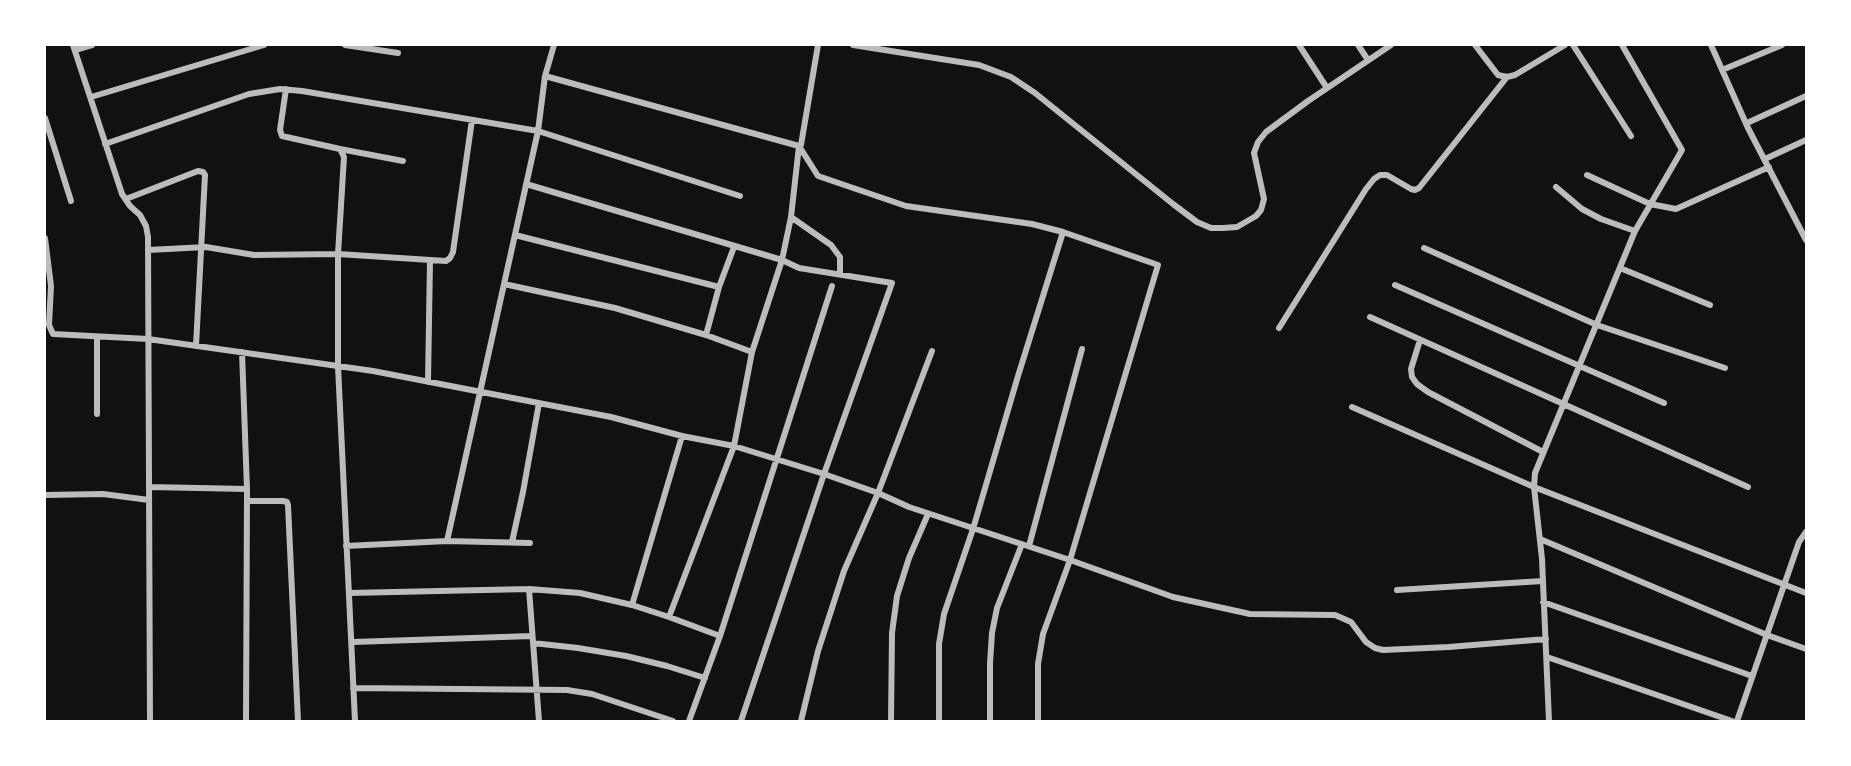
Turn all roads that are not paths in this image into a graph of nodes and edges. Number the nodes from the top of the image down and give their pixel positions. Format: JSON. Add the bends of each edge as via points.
{"nodes":[{"id":1,"x":92,"y":45,"type":"edge"},
{"id":2,"x":264,"y":45,"type":"edge"},
{"id":3,"x":345,"y":45,"type":"edge"},
{"id":4,"x":554,"y":45,"type":"edge"},
{"id":5,"x":818,"y":45,"type":"edge"},
{"id":6,"x":853,"y":45,"type":"edge"},
{"id":7,"x":1299,"y":45,"type":"edge"},
{"id":8,"x":1358,"y":45,"type":"edge"},
{"id":9,"x":1390,"y":45,"type":"edge"},
{"id":10,"x":1475,"y":45,"type":"edge"},
{"id":11,"x":1565,"y":45,"type":"edge"},
{"id":12,"x":1573,"y":45,"type":"edge"},
{"id":13,"x":1623,"y":45,"type":"edge"},
{"id":14,"x":1712,"y":45,"type":"edge"},
{"id":15,"x":1782,"y":45,"type":"edge"},
{"id":16,"x":74,"y":48,"type":"edge"},
{"id":17,"x":399,"y":53,"type":"dead end"},
{"id":18,"x":1368,"y":60,"type":"junction"},
{"id":19,"x":1722,"y":70,"type":"junction"},
{"id":20,"x":545,"y":76,"type":"junction"},
{"id":21,"x":1507,"y":78,"type":"junction"},
{"id":22,"x":1327,"y":88,"type":"junction"},
{"id":23,"x":286,"y":89,"type":"junction"},
{"id":24,"x":1806,"y":96,"type":"edge"},
{"id":25,"x":91,"y":97,"type":"junction"},
{"id":26,"x":45,"y":118,"type":"edge"},
{"id":27,"x":472,"y":120,"type":"junction"},
{"id":28,"x":1746,"y":123,"type":"junction"},
{"id":29,"x":538,"y":131,"type":"junction"},
{"id":30,"x":1631,"y":136,"type":"dead end"},
{"id":31,"x":1806,"y":140,"type":"edge"},
{"id":32,"x":105,"y":144,"type":"junction"},
{"id":33,"x":798,"y":146,"type":"junction"},
{"id":34,"x":340,"y":149,"type":"junction"},
{"id":35,"x":1765,"y":159,"type":"junction"},
{"id":36,"x":403,"y":161,"type":"dead end"},
{"id":37,"x":1769,"y":167,"type":"junction"},
{"id":38,"x":1587,"y":175,"type":"dead end"},
{"id":39,"x":526,"y":184,"type":"junction"},
{"id":40,"x":1556,"y":187,"type":"dead end"},
{"id":41,"x":740,"y":196,"type":"dead end"},
{"id":42,"x":126,"y":200,"type":"junction"},
{"id":43,"x":71,"y":201,"type":"dead end"},
{"id":44,"x":1650,"y":204,"type":"junction"},
{"id":45,"x":792,"y":217,"type":"junction"},
{"id":46,"x":1803,"y":228,"type":"edge"},
{"id":47,"x":1635,"y":231,"type":"junction"},
{"id":48,"x":1063,"y":232,"type":"junction"},
{"id":49,"x":515,"y":235,"type":"junction"},
{"id":50,"x":45,"y":238,"type":"edge"},
{"id":51,"x":1806,"y":240,"type":"edge"},
{"id":52,"x":201,"y":247,"type":"junction"},
{"id":53,"x":734,"y":247,"type":"junction"},
{"id":54,"x":1424,"y":249,"type":"dead end"},
{"id":55,"x":148,"y":250,"type":"junction"},
{"id":56,"x":339,"y":254,"type":"junction"},
{"id":57,"x":782,"y":260,"type":"junction"},
{"id":58,"x":430,"y":261,"type":"junction"},
{"id":59,"x":1620,"y":268,"type":"junction"},
{"id":60,"x":840,"y":274,"type":"junction"},
{"id":61,"x":504,"y":284,"type":"junction"},
{"id":62,"x":1395,"y":285,"type":"dead end"},
{"id":63,"x":832,"y":286,"type":"dead end"},
{"id":64,"x":719,"y":287,"type":"junction"},
{"id":65,"x":1710,"y":305,"type":"dead end"},
{"id":66,"x":1370,"y":317,"type":"dead end"},
{"id":67,"x":1596,"y":325,"type":"junction"},
{"id":68,"x":1279,"y":328,"type":"dead end"},
{"id":69,"x":706,"y":335,"type":"junction"},
{"id":70,"x":97,"y":338,"type":"junction"},
{"id":71,"x":148,"y":339,"type":"junction"},
{"id":72,"x":1420,"y":340,"type":"junction"},
{"id":73,"x":196,"y":346,"type":"junction"},
{"id":74,"x":1082,"y":349,"type":"dead end"},
{"id":75,"x":932,"y":351,"type":"dead end"},
{"id":76,"x":242,"y":352,"type":"junction"},
{"id":77,"x":752,"y":352,"type":"junction"},
{"id":78,"x":338,"y":366,"type":"junction"},
{"id":79,"x":1580,"y":367,"type":"junction"},
{"id":80,"x":1725,"y":368,"type":"dead end"},
{"id":81,"x":428,"y":382,"type":"junction"},
{"id":82,"x":481,"y":392,"type":"junction"},
{"id":83,"x":539,"y":403,"type":"junction"},
{"id":84,"x":1664,"y":403,"type":"dead end"},
{"id":85,"x":1563,"y":405,"type":"junction"},
{"id":86,"x":1352,"y":407,"type":"dead end"},
{"id":87,"x":97,"y":414,"type":"dead end"},
{"id":88,"x":682,"y":436,"type":"junction"},
{"id":89,"x":734,"y":446,"type":"junction"},
{"id":90,"x":1543,"y":452,"type":"junction"},
{"id":91,"x":776,"y":460,"type":"junction"},
{"id":92,"x":824,"y":474,"type":"junction"},
{"id":93,"x":149,"y":487,"type":"junction"},
{"id":94,"x":1748,"y":487,"type":"dead end"},
{"id":95,"x":1534,"y":488,"type":"junction"},
{"id":96,"x":247,"y":489,"type":"junction"},
{"id":97,"x":878,"y":493,"type":"junction"},
{"id":98,"x":45,"y":495,"type":"edge"},
{"id":99,"x":149,"y":500,"type":"junction"},
{"id":100,"x":247,"y":501,"type":"junction"},
{"id":101,"x":928,"y":514,"type":"junction"},
{"id":102,"x":973,"y":529,"type":"junction"},
{"id":103,"x":1806,"y":532,"type":"edge"},
{"id":104,"x":1540,"y":539,"type":"junction"},
{"id":105,"x":447,"y":541,"type":"junction"},
{"id":106,"x":512,"y":543,"type":"junction"},
{"id":107,"x":530,"y":543,"type":"dead end"},
{"id":108,"x":1025,"y":545,"type":"junction"},
{"id":109,"x":346,"y":546,"type":"junction"},
{"id":110,"x":1070,"y":560,"type":"junction"},
{"id":111,"x":1543,"y":581,"type":"junction"},
{"id":112,"x":1784,"y":584,"type":"junction"},
{"id":113,"x":529,"y":589,"type":"junction"},
{"id":114,"x":1396,"y":590,"type":"dead end"},
{"id":115,"x":350,"y":593,"type":"junction"},
{"id":116,"x":1806,"y":593,"type":"edge"},
{"id":117,"x":1544,"y":602,"type":"junction"},
{"id":118,"x":632,"y":605,"type":"junction"},
{"id":119,"x":669,"y":617,"type":"junction"},
{"id":120,"x":1767,"y":635,"type":"junction"},
{"id":121,"x":720,"y":636,"type":"junction"},
{"id":122,"x":533,"y":639,"type":"junction"},
{"id":123,"x":1546,"y":639,"type":"junction"},
{"id":124,"x":352,"y":642,"type":"junction"},
{"id":125,"x":1806,"y":649,"type":"edge"},
{"id":126,"x":1546,"y":657,"type":"junction"},
{"id":127,"x":1752,"y":676,"type":"junction"},
{"id":128,"x":705,"y":678,"type":"junction"},
{"id":129,"x":353,"y":688,"type":"junction"},
{"id":130,"x":537,"y":688,"type":"junction"},
{"id":131,"x":150,"y":721,"type":"edge"},
{"id":132,"x":246,"y":721,"type":"edge"},
{"id":133,"x":298,"y":721,"type":"edge"},
{"id":134,"x":355,"y":721,"type":"edge"},
{"id":135,"x":539,"y":721,"type":"edge"},
{"id":136,"x":673,"y":721,"type":"edge"},
{"id":137,"x":689,"y":721,"type":"edge"},
{"id":138,"x":741,"y":721,"type":"edge"},
{"id":139,"x":801,"y":721,"type":"edge"},
{"id":140,"x":891,"y":721,"type":"edge"},
{"id":141,"x":939,"y":721,"type":"edge"},
{"id":142,"x":990,"y":721,"type":"edge"},
{"id":143,"x":1038,"y":721,"type":"edge"},
{"id":144,"x":1549,"y":721,"type":"edge"},
{"id":145,"x":1732,"y":721,"type":"edge"},
{"id":146,"x":1737,"y":721,"type":"edge"}],
"edges":[{"from":1,"to":16,"type":"street"},
{"from":2,"to":25,"type":"street"},
{"from":3,"to":17,"type":"street"},
{"from":4,"to":20,"type":"street"},
{"from":5,"to":33,"type":"street"},
{"from":6,"to":22,"type":"street","via":[[979,65],[1011,77],[1173,204],[1211,228],[1237,227],[1261,210],[1264,199],[1254,153],[1258,142]]},
{"from":7,"to":22,"type":"street"},
{"from":8,"to":18,"type":"street"},
{"from":9,"to":18,"type":"street"},
{"from":10,"to":21,"type":"street","via":[[1498,75]]},
{"from":11,"to":21,"type":"street"},
{"from":12,"to":30,"type":"street"},
{"from":13,"to":44,"type":"street","via":[[1682,150]]},
{"from":14,"to":19,"type":"street"},
{"from":15,"to":19,"type":"street"},
{"from":16,"to":25,"type":"street"},
{"from":18,"to":22,"type":"street"},
{"from":19,"to":28,"type":"street"},
{"from":20,"to":29,"type":"street"},
{"from":20,"to":33,"type":"street"},
{"from":21,"to":68,"type":"street","via":[[1419,188],[1411,189],[1387,175],[1374,179]]},
{"from":23,"to":27,"type":"street"},
{"from":23,"to":32,"type":"street","via":[[249,94]]},
{"from":23,"to":34,"type":"street","via":[[282,136]]},
{"from":24,"to":28,"type":"street"},
{"from":25,"to":32,"type":"street"},
{"from":26,"to":43,"type":"street"},
{"from":27,"to":29,"type":"street"},
{"from":27,"to":58,"type":"street","via":[[453,252],[446,261]]},
{"from":28,"to":35,"type":"street"},
{"from":29,"to":39,"type":"street"},
{"from":29,"to":41,"type":"street"},
{"from":31,"to":35,"type":"street"},
{"from":32,"to":42,"type":"street"},
{"from":33,"to":45,"type":"street"},
{"from":33,"to":48,"type":"street","via":[[818,176],[906,206]]},
{"from":34,"to":36,"type":"street"},
{"from":34,"to":56,"type":"street","via":[[344,157]]},
{"from":35,"to":37,"type":"street"},
{"from":37,"to":44,"type":"street","via":[[1676,209]]},
{"from":37,"to":46,"type":"street"},
{"from":38,"to":44,"type":"street"},
{"from":39,"to":49,"type":"street"},
{"from":39,"to":53,"type":"street"},
{"from":40,"to":47,"type":"street","via":[[1582,209]]},
{"from":42,"to":52,"type":"street","via":[[201,171],[205,175]]},
{"from":42,"to":55,"type":"street","via":[[146,226]]},
{"from":44,"to":47,"type":"street"},
{"from":45,"to":57,"type":"street"},
{"from":45,"to":60,"type":"street","via":[[831,245],[840,257]]},
{"from":46,"to":51,"type":"street"},
{"from":47,"to":59,"type":"street"},
{"from":48,"to":102,"type":"street"},
{"from":48,"to":110,"type":"street","via":[[1158,265]]},
{"from":49,"to":61,"type":"street"},
{"from":49,"to":64,"type":"street"},
{"from":50,"to":70,"type":"street","via":[[51,286],[50,331]]},
{"from":52,"to":55,"type":"street"},
{"from":52,"to":56,"type":"street","via":[[254,255]]},
{"from":52,"to":73,"type":"street"},
{"from":53,"to":57,"type":"street"},
{"from":53,"to":64,"type":"street"},
{"from":54,"to":67,"type":"street"},
{"from":55,"to":71,"type":"street"},
{"from":56,"to":58,"type":"street"},
{"from":56,"to":78,"type":"street"},
{"from":57,"to":60,"type":"street","via":[[800,268]]},
{"from":57,"to":77,"type":"street"},
{"from":58,"to":81,"type":"street"},
{"from":59,"to":65,"type":"street"},
{"from":59,"to":67,"type":"street"},
{"from":60,"to":92,"type":"street","via":[[892,283]]},
{"from":61,"to":69,"type":"street","via":[[615,308]]},
{"from":61,"to":82,"type":"street"},
{"from":62,"to":79,"type":"street"},
{"from":63,"to":91,"type":"street"},
{"from":64,"to":69,"type":"street"},
{"from":66,"to":72,"type":"street"},
{"from":67,"to":79,"type":"street"},
{"from":67,"to":80,"type":"street"},
{"from":69,"to":77,"type":"street"},
{"from":70,"to":71,"type":"street"},
{"from":70,"to":87,"type":"street"},
{"from":71,"to":73,"type":"street"},
{"from":71,"to":93,"type":"street"},
{"from":72,"to":85,"type":"street"},
{"from":72,"to":90,"type":"street","via":[[1411,369],[1417,384]]},
{"from":73,"to":76,"type":"street"},
{"from":74,"to":108,"type":"street"},
{"from":75,"to":97,"type":"street"},
{"from":76,"to":78,"type":"street"},
{"from":76,"to":96,"type":"street"},
{"from":77,"to":89,"type":"street"},
{"from":78,"to":81,"type":"street"},
{"from":78,"to":109,"type":"street"},
{"from":79,"to":84,"type":"street"},
{"from":79,"to":85,"type":"street"},
{"from":81,"to":82,"type":"street"},
{"from":82,"to":83,"type":"street"},
{"from":82,"to":105,"type":"street"},
{"from":83,"to":88,"type":"street"},
{"from":83,"to":106,"type":"street"},
{"from":85,"to":90,"type":"street"},
{"from":85,"to":94,"type":"street"},
{"from":86,"to":95,"type":"street"},
{"from":88,"to":89,"type":"street"},
{"from":88,"to":118,"type":"street"},
{"from":89,"to":91,"type":"street"},
{"from":89,"to":119,"type":"street"},
{"from":90,"to":95,"type":"street"},
{"from":91,"to":92,"type":"street"},
{"from":91,"to":121,"type":"street"},
{"from":92,"to":97,"type":"street"},
{"from":92,"to":138,"type":"street"},
{"from":93,"to":96,"type":"street"},
{"from":93,"to":99,"type":"street"},
{"from":95,"to":104,"type":"street"},
{"from":95,"to":112,"type":"street"},
{"from":96,"to":100,"type":"street"},
{"from":97,"to":101,"type":"street"},
{"from":97,"to":139,"type":"street","via":[[844,571]]},
{"from":98,"to":99,"type":"street","via":[[103,494]]},
{"from":99,"to":131,"type":"street"},
{"from":100,"to":132,"type":"street"},
{"from":100,"to":133,"type":"street","via":[[283,501],[288,505]]},
{"from":101,"to":102,"type":"street"},
{"from":101,"to":140,"type":"street","via":[[897,596],[892,633]]},
{"from":102,"to":108,"type":"street"},
{"from":102,"to":141,"type":"street","via":[[944,614],[939,644]]},
{"from":103,"to":112,"type":"street"},
{"from":104,"to":111,"type":"street"},
{"from":104,"to":120,"type":"street"},
{"from":105,"to":106,"type":"street"},
{"from":105,"to":109,"type":"street"},
{"from":106,"to":107,"type":"street"},
{"from":108,"to":110,"type":"street"},
{"from":108,"to":142,"type":"street","via":[[997,608],[992,633]]},
{"from":109,"to":115,"type":"street"},
{"from":110,"to":123,"type":"street","via":[[1173,597],[1251,614],[1335,615],[1351,622],[1366,642],[1383,650]]},
{"from":110,"to":143,"type":"street","via":[[1043,634],[1038,664]]},
{"from":111,"to":114,"type":"street"},
{"from":111,"to":117,"type":"street"},
{"from":112,"to":116,"type":"street"},
{"from":112,"to":120,"type":"street"},
{"from":113,"to":115,"type":"street"},
{"from":113,"to":118,"type":"street","via":[[580,593]]},
{"from":113,"to":122,"type":"street"},
{"from":115,"to":124,"type":"street"},
{"from":117,"to":123,"type":"street"},
{"from":117,"to":127,"type":"street"},
{"from":118,"to":119,"type":"street"},
{"from":119,"to":121,"type":"street"},
{"from":120,"to":125,"type":"street"},
{"from":120,"to":127,"type":"street"},
{"from":121,"to":128,"type":"street"},
{"from":122,"to":124,"type":"street"},
{"from":122,"to":128,"type":"street","via":[[626,656]]},
{"from":122,"to":130,"type":"street"},
{"from":123,"to":126,"type":"street"},
{"from":124,"to":129,"type":"street"},
{"from":126,"to":144,"type":"street"},
{"from":126,"to":145,"type":"street"},
{"from":127,"to":146,"type":"street"},
{"from":128,"to":137,"type":"street"},
{"from":129,"to":130,"type":"street"},
{"from":129,"to":134,"type":"street"},
{"from":130,"to":135,"type":"street"},
{"from":130,"to":136,"type":"street","via":[[592,694]]}]}
